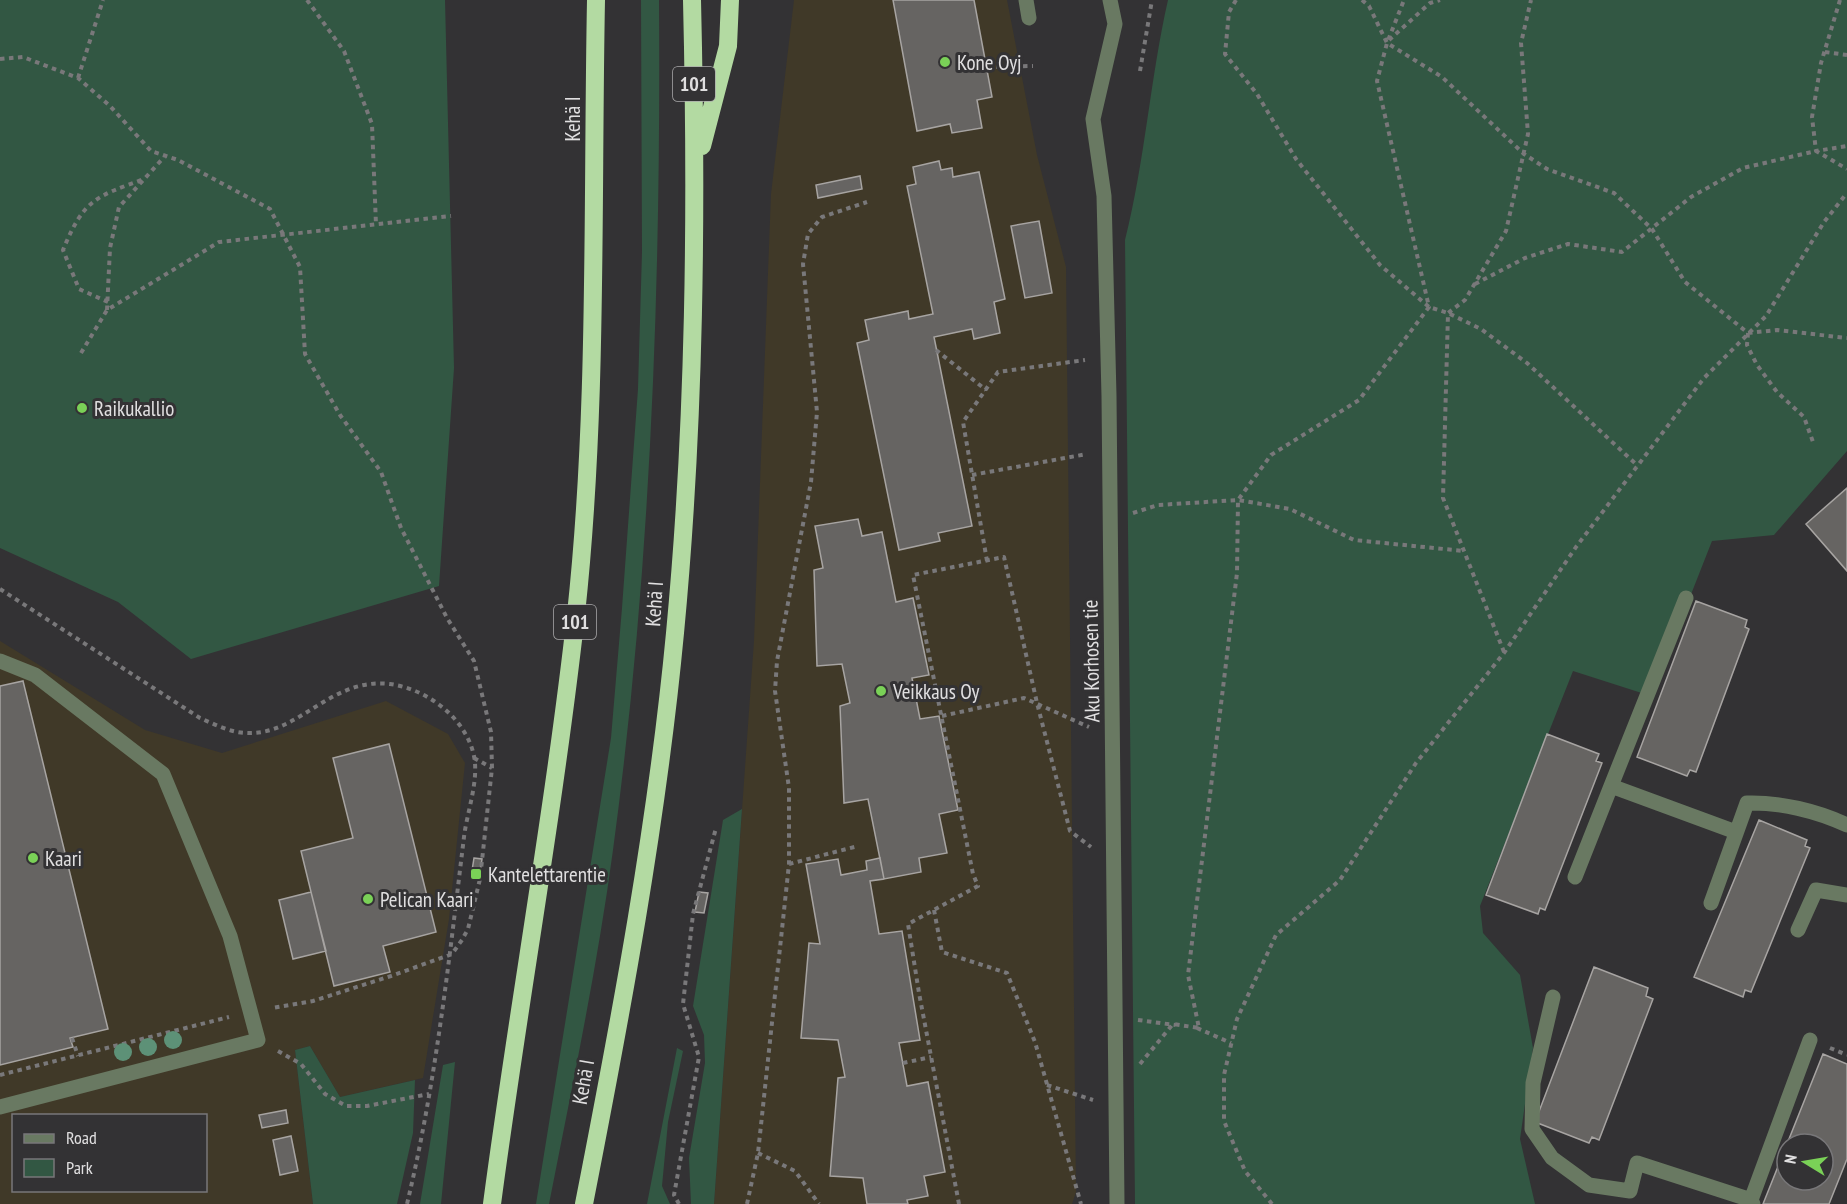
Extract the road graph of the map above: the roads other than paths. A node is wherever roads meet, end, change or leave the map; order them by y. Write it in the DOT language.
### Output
graph roads {
  1 [pos="588,0"];
  2 [pos="596,0"];
  3 [pos="692,0"];
  4 [pos="730,0"];
  5 [pos="1026,0"];
  6 [pos="1110,0"];
  7 [pos="1029,18"];
  8 [pos="596,35"];
  9 [pos="696,168"];
  10 [pos="1686,598"];
  11 [pos="0,662"];
  12 [pos="1611,786"];
  13 [pos="1847,825"];
  14 [pos="1736,832"];
  15 [pos="1575,878"];
  16 [pos="1847,895"];
  17 [pos="1711,903"];
  18 [pos="1798,930"];
  19 [pos="1553,997"];
  20 [pos="1810,1040"];
  21 [pos="0,1107"];
  22 [pos="1752,1202"];
  23 [pos="492,1204"];
  24 [pos="584,1204"];
  25 [pos="1117,1204"];
  1 -- 8 [label="highway"];
  2 -- 8 [label="highway, Kehä I / 101"];
  3 -- 9 [label="highway, Kehä I / 101"];
  4 -- 9 [label="highway"];
  5 -- 7 [label="street"];
  6 -- 25 [label="street, Aku Korhosen tie"];
  8 -- 23 [label="highway, Kehä I / 101"];
  9 -- 24 [label="highway, Kehä I / 101"];
  10 -- 12 [label="street"];
  11 -- 21 [label="street"];
  12 -- 14 [label="street"];
  12 -- 15 [label="street"];
  13 -- 14 [label="street"];
  14 -- 17 [label="street"];
  16 -- 18 [label="street"];
  19 -- 22 [label="street"];
  20 -- 22 [label="street"];
}
